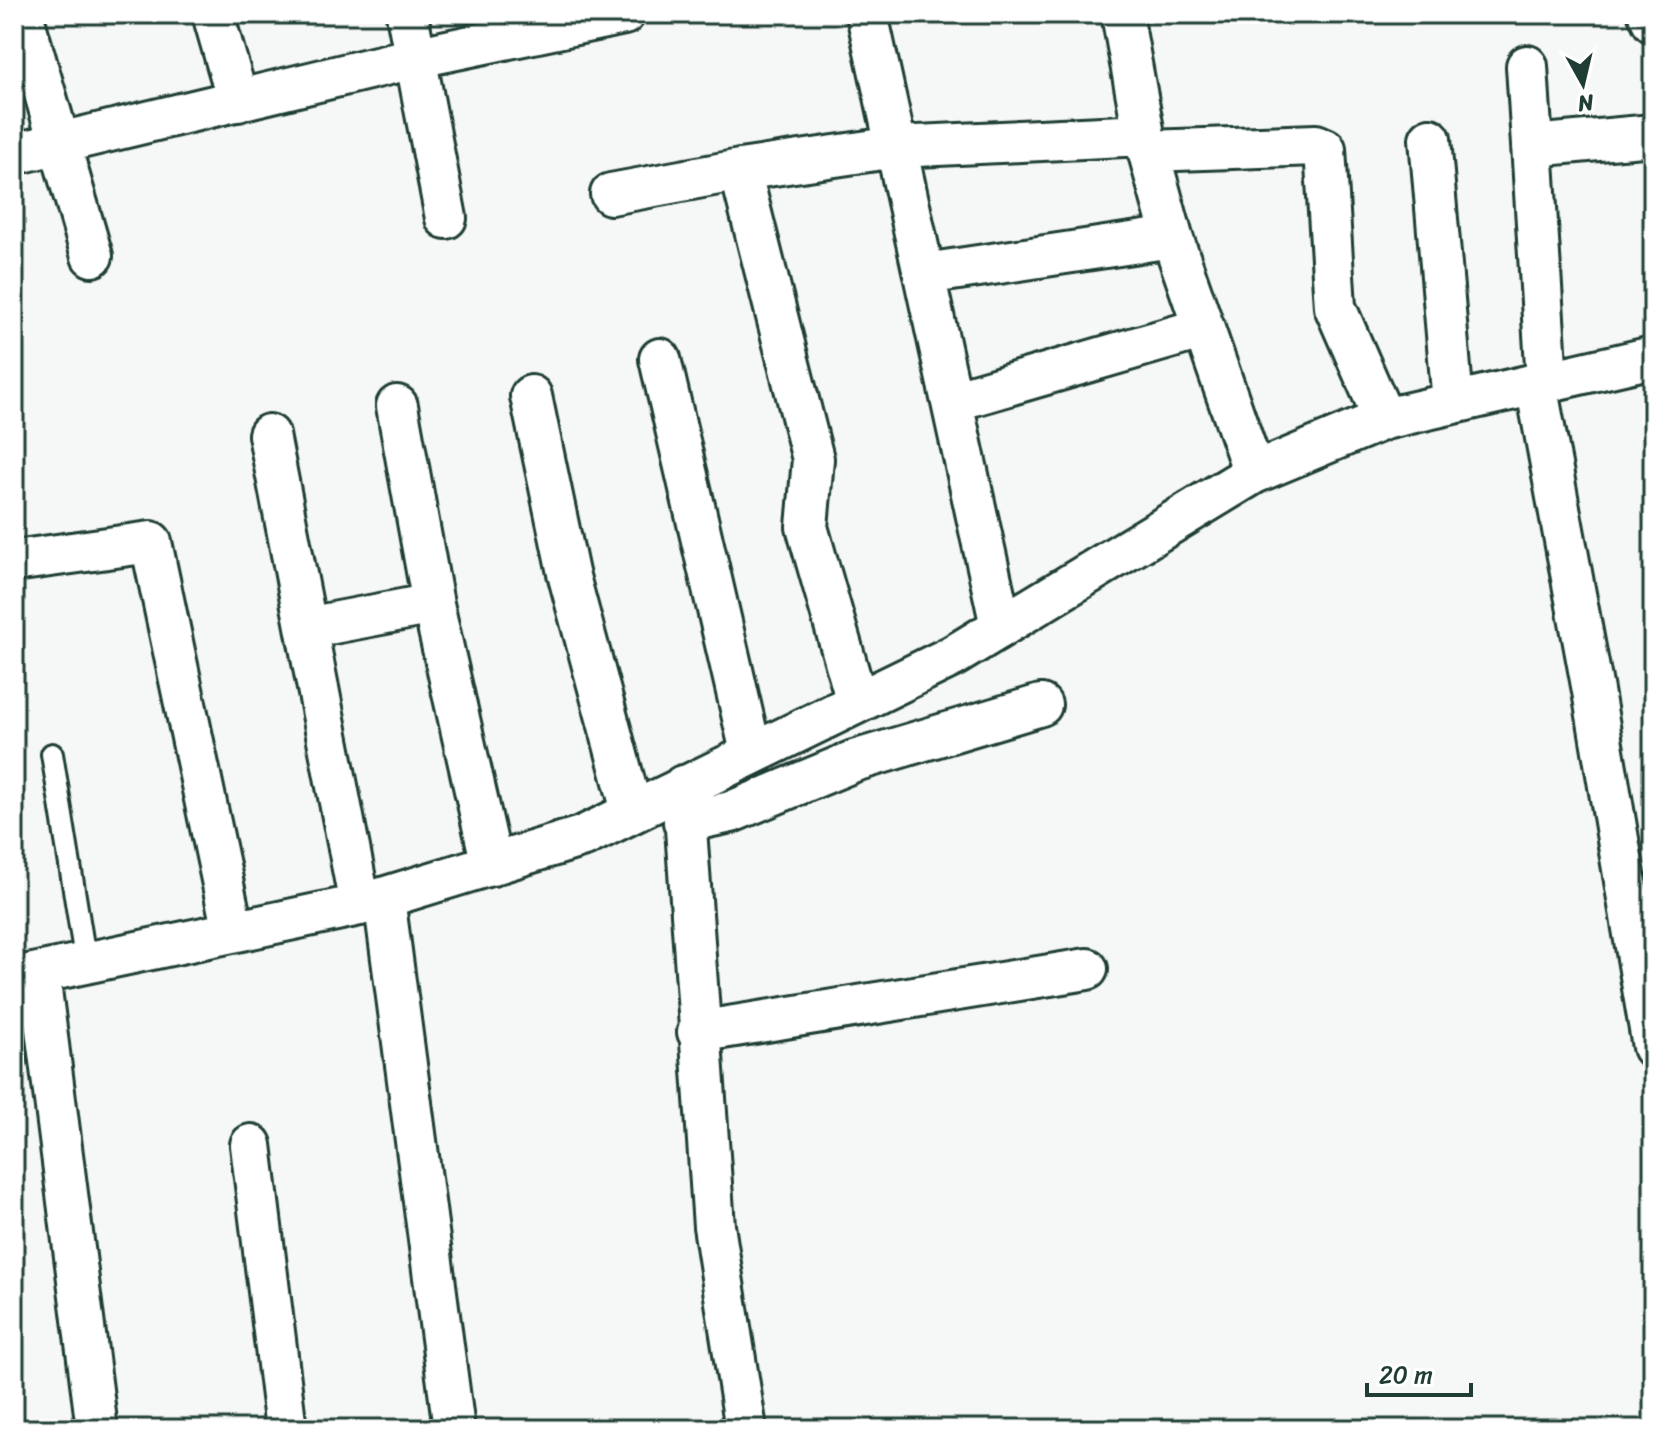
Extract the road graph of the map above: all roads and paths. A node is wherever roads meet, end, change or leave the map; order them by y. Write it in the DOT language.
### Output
graph roads {
  1 [pos="22,14"];
  2 [pos="213,14"];
  3 [pos="407,14"];
  4 [pos="624,14"];
  5 [pos="867,14"];
  6 [pos="1122,14"];
  7 [pos="1649,14"];
  8 [pos="1653,22"];
  9 [pos="418,57"];
  10 [pos="1527,66"];
  11 [pos="238,101"];
  12 [pos="1653,135"];
  13 [pos="1430,139"];
  14 [pos="1146,143"];
  15 [pos="58,144"];
  16 [pos="1533,146"];
  17 [pos="896,147"];
  18 [pos="14,154"];
  19 [pos="740,170"];
  20 [pos="611,194"];
  21 [pos="446,218"];
  22 [pos="1172,237"];
  23 [pos="92,256"];
  24 [pos="925,274"];
  25 [pos="1204,328"];
  26 [pos="1653,357"];
  27 [pos="660,359"];
  28 [pos="1542,383"];
  29 [pos="531,396"];
  30 [pos="953,401"];
  31 [pos="1453,403"];
  32 [pos="397,406"];
  33 [pos="1384,419"];
  34 [pos="269,435"];
  35 [pos="1254,473"];
  36 [pos="14,561"];
  37 [pos="433,604"];
  38 [pos="1001,626"];
  39 [pos="307,628"];
  40 [pos="857,702"];
  41 [pos="1041,705"];
  42 [pos="751,752"];
  43 [pos="52,754"];
  44 [pos="684,804"];
  45 [pos="632,811"];
  46 [pos="492,865"];
  47 [pos="372,902"];
  48 [pos="233,932"];
  49 [pos="86,964"];
  50 [pos="1087,969"];
  51 [pos="27,976"];
  52 [pos="698,1032"];
  53 [pos="1653,1047"];
  54 [pos="251,1145"];
  55 [pos="97,1429"];
  56 [pos="286,1429"];
  57 [pos="454,1429"];
  58 [pos="746,1429"];
  1 -- 15 [label="street"];
  2 -- 11 [label="street"];
  3 -- 9 [label="street"];
  4 -- 9 [label="street"];
  5 -- 17 [label="street"];
  6 -- 14 [label="street"];
  7 -- 8 [label="street"];
  9 -- 11 [label="street"];
  9 -- 21 [label="street"];
  10 -- 16 [label="street"];
  11 -- 15 [label="street"];
  12 -- 16 [label="street"];
  13 -- 31 [label="street"];
  14 -- 17 [label="street"];
  14 -- 22 [label="street"];
  14 -- 33 [label="street"];
  15 -- 18 [label="street"];
  15 -- 23 [label="street"];
  16 -- 28 [label="street"];
  17 -- 19 [label="street"];
  17 -- 24 [label="street"];
  19 -- 20 [label="street"];
  19 -- 40 [label="street"];
  22 -- 24 [label="street"];
  22 -- 25 [label="street"];
  24 -- 30 [label="street"];
  25 -- 30 [label="street"];
  25 -- 35 [label="street"];
  26 -- 28 [label="street"];
  27 -- 42 [label="street"];
  28 -- 31 [label="street"];
  28 -- 53 [label="street"];
  29 -- 45 [label="street"];
  30 -- 38 [label="street"];
  31 -- 33 [label="street"];
  32 -- 37 [label="street"];
  33 -- 35 [label="street"];
  34 -- 39 [label="street"];
  35 -- 38 [label="street"];
  36 -- 48 [label="street"];
  37 -- 39 [label="street"];
  37 -- 46 [label="street"];
  38 -- 40 [label="street"];
  39 -- 47 [label="street"];
  40 -- 42 [label="street"];
  41 -- 44 [label="street"];
  42 -- 44 [label="street"];
  43 -- 49 [label="lane"];
  44 -- 45 [label="street"];
  44 -- 52 [label="street"];
  45 -- 46 [label="street"];
  46 -- 47 [label="street"];
  47 -- 48 [label="street"];
  47 -- 57 [label="street"];
  48 -- 49 [label="street"];
  49 -- 51 [label="street"];
  50 -- 52 [label="street"];
  51 -- 55 [label="street"];
  52 -- 58 [label="street"];
  54 -- 56 [label="street"];
}
